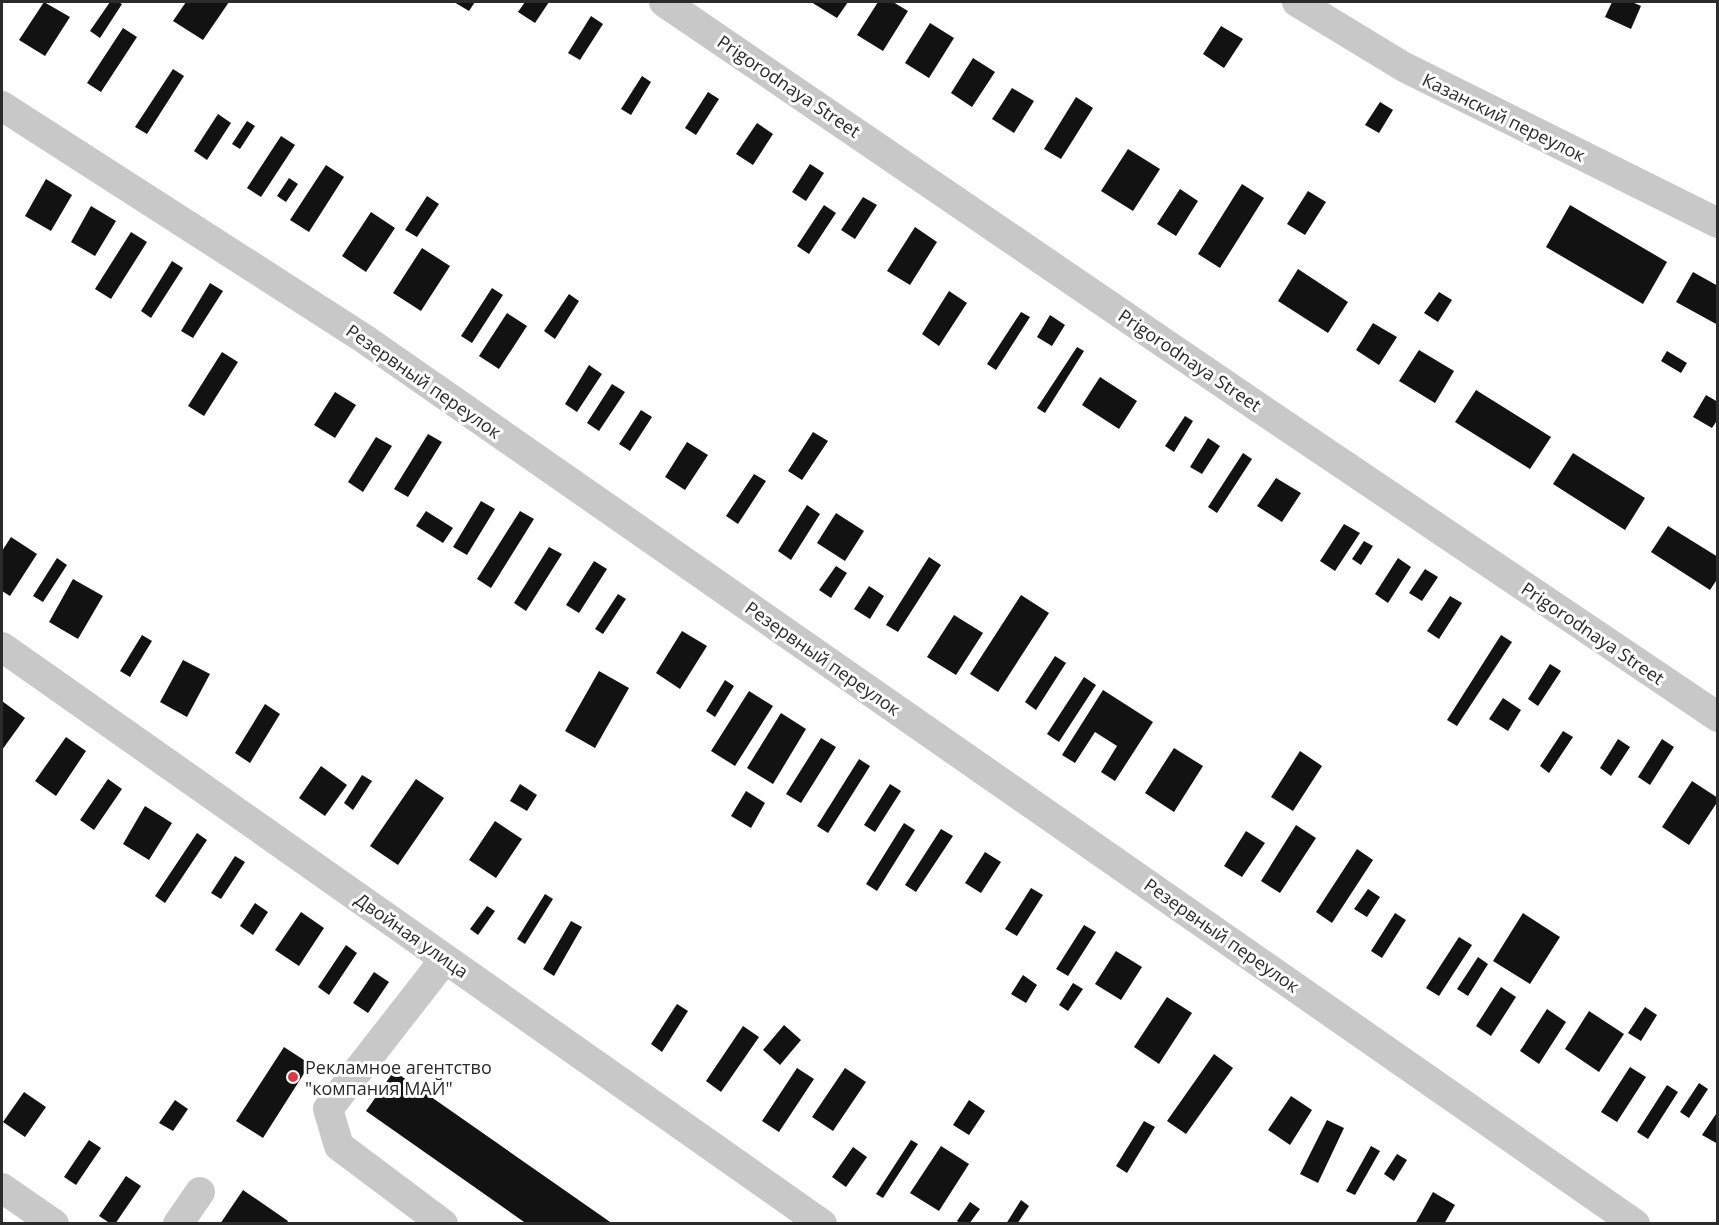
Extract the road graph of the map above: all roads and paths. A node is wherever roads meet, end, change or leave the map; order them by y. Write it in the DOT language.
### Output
graph roads {
  1 [pos="664,2"];
  2 [pos="1297,2"];
  3 [pos="2,105"];
  4 [pos="1718,223"];
  5 [pos="2,647"];
  6 [pos="1718,717"];
  7 [pos="445,958"];
  8 [pos="2,1188"];
  9 [pos="200,1192"];
  10 [pos="424,1218"];
  11 [pos="54,1224"];
  12 [pos="178,1224"];
  13 [pos="822,1224"];
  14 [pos="1635,1224"];
  1 -- 6 [label="street, Prigorodnaya Street"];
  2 -- 4 [label="street, Казанский переулок"];
  3 -- 14 [label="street, Резервный переулок"];
  5 -- 7 [label="street, Двойная улица"];
  7 -- 10 [label="street"];
  7 -- 13 [label="street, Двойная улица"];
  8 -- 11 [label="street"];
  9 -- 12 [label="street"];
}
